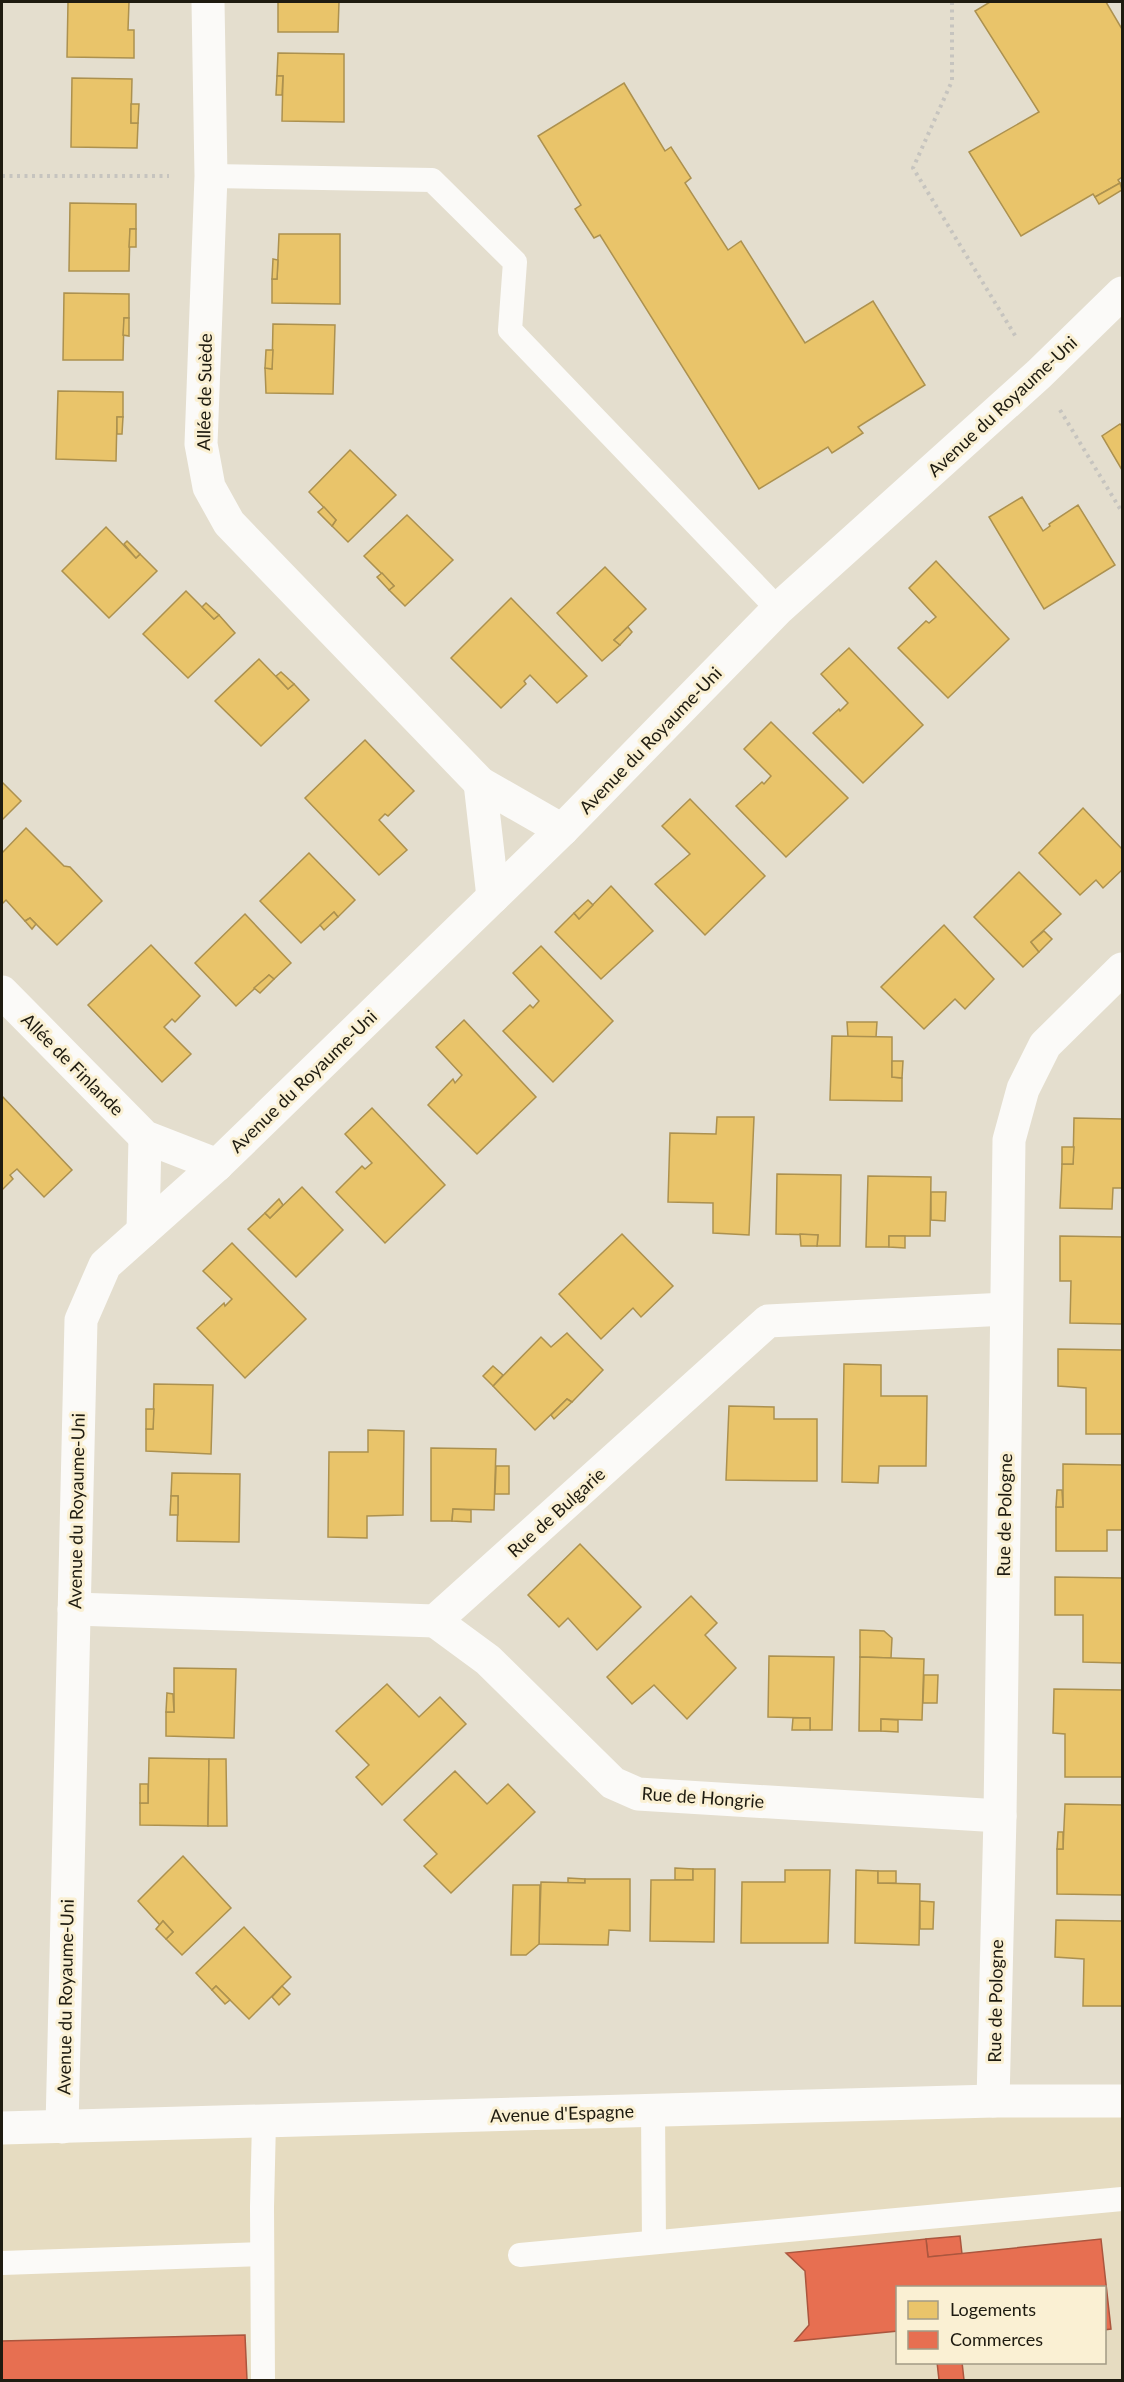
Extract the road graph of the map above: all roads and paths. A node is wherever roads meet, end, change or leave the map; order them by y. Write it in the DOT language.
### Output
graph roads {
  1 [pos="208,2"];
  2 [pos="952,2"];
  3 [pos="2,176"];
  4 [pos="211,176"];
  5 [pos="1122,292"];
  6 [pos="1039,374"];
  7 [pos="1122,512"];
  8 [pos="778,609"];
  9 [pos="480,783"];
  10 [pos="562,830"];
  11 [pos="493,897"];
  12 [pos="1122,969"];
  13 [pos="2,992"];
  14 [pos="145,1137"];
  15 [pos="217,1165"];
  16 [pos="142,1231"];
  17 [pos="1006,1309"];
  18 [pos="74,1609"];
  19 [pos="435,1621"];
  20 [pos="1000,1816"];
  21 [pos="993,2101"];
  22 [pos="1122,2101"];
  23 [pos="653,2111"];
  24 [pos="264,2121"];
  25 [pos="62,2127"];
  26 [pos="2,2128"];
  27 [pos="1122,2199"];
  28 [pos="654,2242"];
  29 [pos="262,2254"];
  30 [pos="520,2255"];
  31 [pos="2,2263"];
  32 [pos="263,2380"];
  1 -- 4 [label="street, Allée de Suède"];
  2 -- 6 [label="path"];
  3 -- 4 [label="path"];
  4 -- 8 [label="lane"];
  4 -- 9 [label="street, Allée de Suède"];
  5 -- 6 [label="street, Avenue du Royaume-Uni"];
  6 -- 7 [label="path"];
  6 -- 8 [label="street, Avenue du Royaume-Uni"];
  8 -- 10 [label="street, Avenue du Royaume-Uni"];
  9 -- 10 [label="street, Allée de Suède"];
  9 -- 11 [label="street"];
  10 -- 11 [label="street, Avenue du Royaume-Uni"];
  11 -- 15 [label="street, Avenue du Royaume-Uni"];
  12 -- 17 [label="street, Rue de Pologne"];
  13 -- 14 [label="street, Allée de Finlande"];
  14 -- 15 [label="street, Allée de Finlande"];
  14 -- 16 [label="street"];
  15 -- 16 [label="street, Avenue du Royaume-Uni"];
  16 -- 18 [label="street, Avenue du Royaume-Uni"];
  17 -- 19 [label="street, Rue de Bulgarie"];
  17 -- 20 [label="street, Rue de Pologne"];
  18 -- 19 [label="street"];
  18 -- 25 [label="street, Avenue du Royaume-Uni"];
  19 -- 20 [label="street, Rue de Hongrie"];
  20 -- 21 [label="street, Rue de Pologne"];
  21 -- 22 [label="street, Avenue d'Espagne"];
  21 -- 23 [label="street, Avenue d'Espagne"];
  23 -- 24 [label="street, Avenue d'Espagne"];
  23 -- 28 [label="lane"];
  24 -- 25 [label="street, Avenue d'Espagne"];
  24 -- 29 [label="lane"];
  25 -- 26 [label="street, Avenue d'Espagne"];
  27 -- 28 [label="lane"];
  28 -- 30 [label="lane"];
  29 -- 31 [label="lane"];
  29 -- 32 [label="lane"];
}
